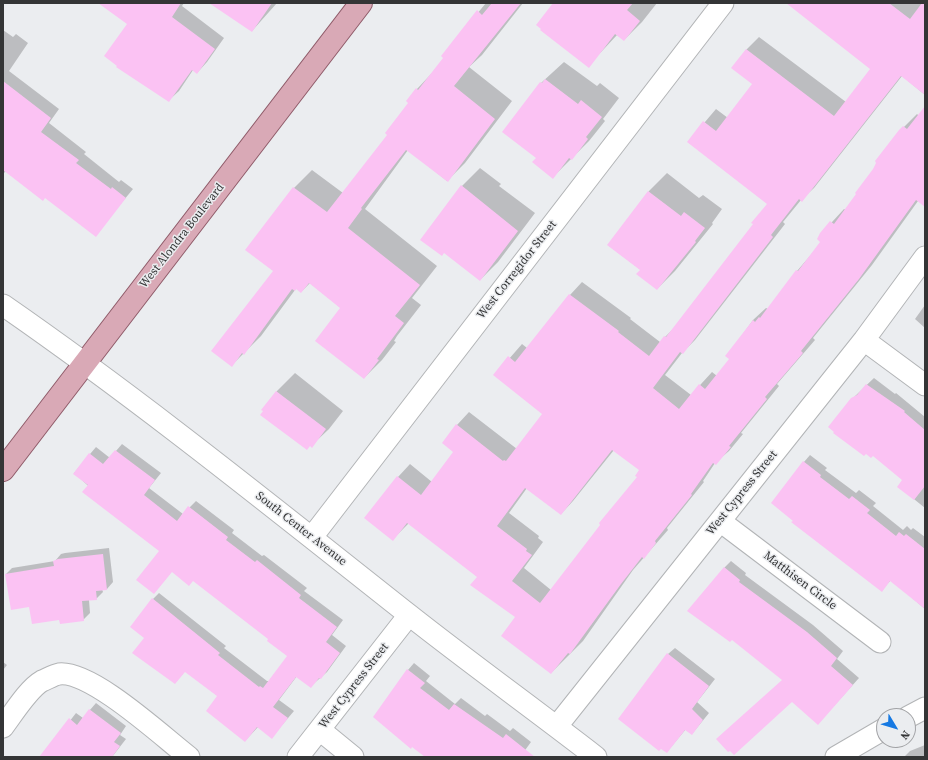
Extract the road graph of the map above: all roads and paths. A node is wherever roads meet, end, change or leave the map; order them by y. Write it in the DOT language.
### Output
graph roads {
  1 [pos="361,3"];
  2 [pos="723,3"];
  3 [pos="925,257"];
  4 [pos="3,305"];
  5 [pos="864,340"];
  6 [pos="85,361"];
  7 [pos="925,385"];
  8 [pos="3,470"];
  9 [pos="720,521"];
  10 [pos="312,537"];
  11 [pos="409,615"];
  12 [pos="880,642"];
  13 [pos="557,726"];
  14 [pos="3,728"];
  15 [pos="320,730"];
  16 [pos="876,734"];
  17 [pos="189,757"];
  18 [pos="298,757"];
  19 [pos="354,757"];
  20 [pos="596,757"];
  21 [pos="836,757"];
  1 -- 6 [label="main road, West Alondra Boulevard"];
  2 -- 10 [label="street, West Corregidor Street"];
  3 -- 5 [label="street, West Cypress Street"];
  4 -- 6 [label="street, South Center Avenue"];
  5 -- 7 [label="street"];
  5 -- 9 [label="street, West Cypress Street"];
  6 -- 8 [label="main road, West Alondra Boulevard"];
  6 -- 10 [label="street, South Center Avenue"];
  9 -- 12 [label="street, Matthisen Circle"];
  9 -- 13 [label="street, West Cypress Street"];
  10 -- 11 [label="street, South Center Avenue"];
  11 -- 13 [label="street, South Center Avenue"];
  11 -- 15 [label="street, West Cypress Street"];
  13 -- 20 [label="street, South Center Avenue"];
  14 -- 17 [label="street"];
  15 -- 18 [label="street, West Cypress Street"];
  15 -- 19 [label="street"];
  16 -- 21 [label="street"];
}
